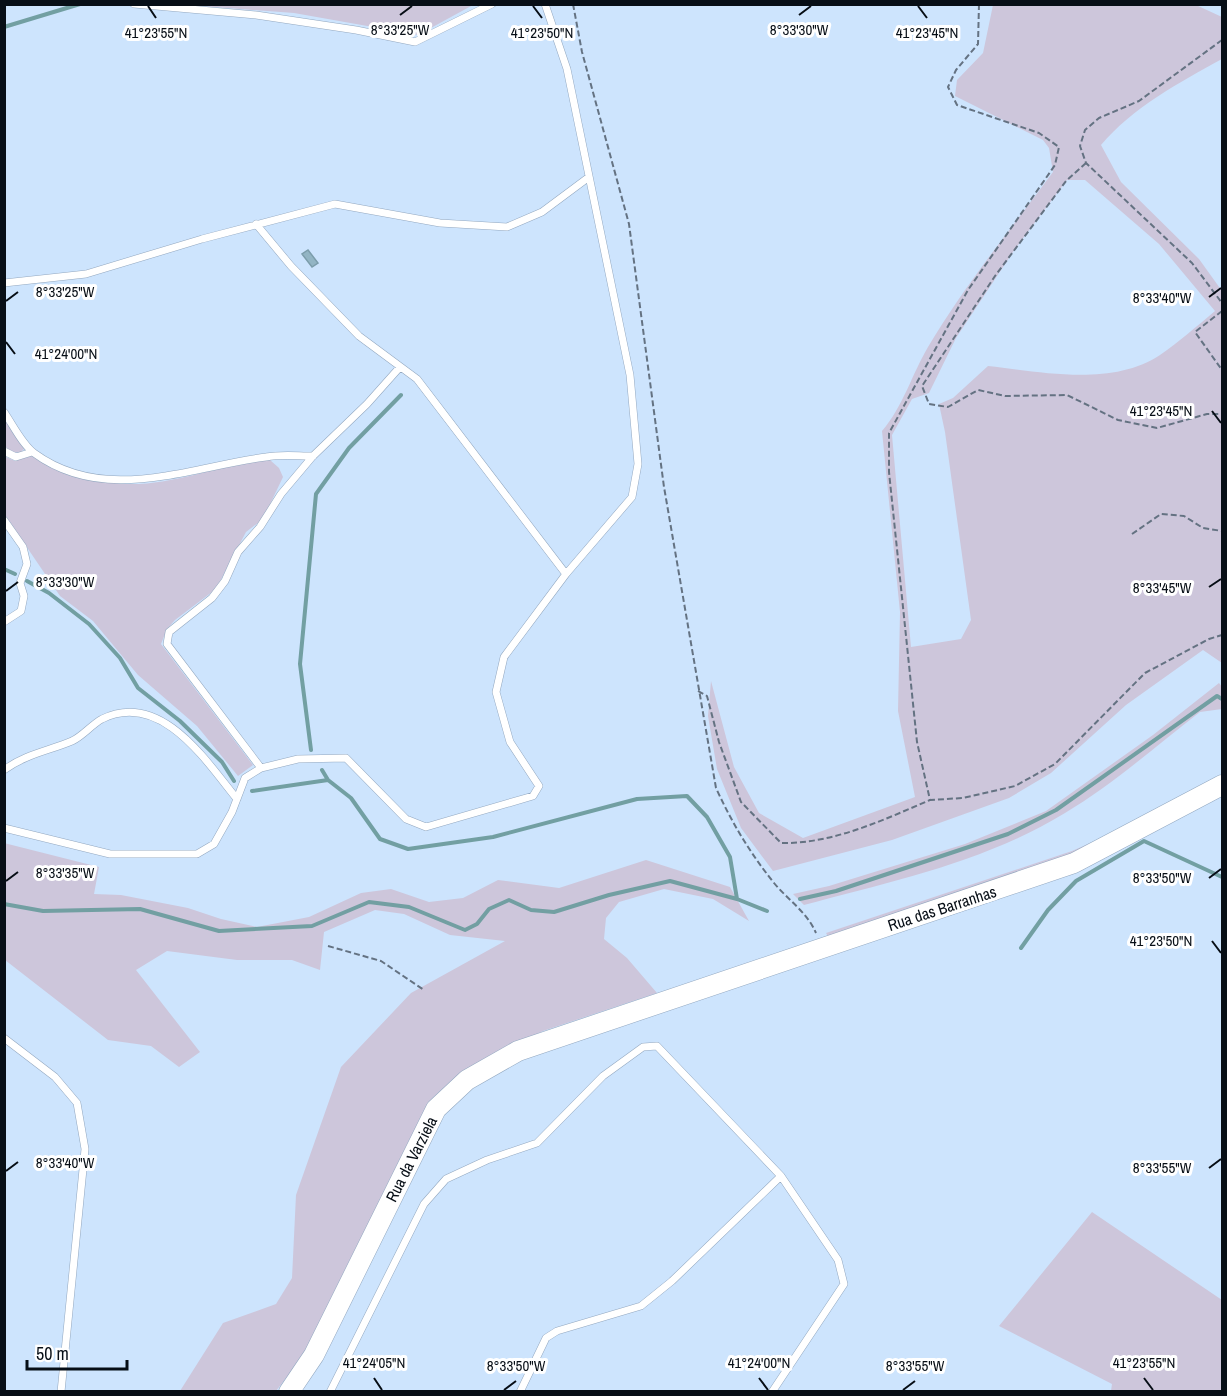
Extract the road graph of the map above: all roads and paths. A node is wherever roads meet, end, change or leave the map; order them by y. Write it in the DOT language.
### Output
graph roads {
  1 [pos="134,4"];
  2 [pos="492,4"];
  3 [pos="545,4"];
  4 [pos="573,4"];
  5 [pos="979,4"];
  6 [pos="1222,40"];
  7 [pos="1086,163"];
  8 [pos="590,177"];
  9 [pos="256,224"];
  10 [pos="4,283"];
  11 [pos="1222,303"];
  12 [pos="1222,311"];
  13 [pos="400,367"];
  14 [pos="1222,370"];
  15 [pos="4,412"];
  16 [pos="1222,414"];
  17 [pos="4,451"];
  18 [pos="32,452"];
  19 [pos="313,456"];
  20 [pos="4,520"];
  21 [pos="1222,531"];
  22 [pos="1132,534"];
  23 [pos="566,574"];
  24 [pos="4,622"];
  25 [pos="1222,635"];
  26 [pos="698,690"];
  27 [pos="261,768"];
  28 [pos="4,770"];
  29 [pos="1222,785"];
  30 [pos="237,799"];
  31 [pos="930,800"];
  32 [pos="4,828"];
  33 [pos="328,946"];
  34 [pos="822,947"];
  35 [pos="424,990"];
  36 [pos="651,1005"];
  37 [pos="4,1038"];
  38 [pos="781,1176"];
  39 [pos="62,1392"];
  40 [pos="289,1392"];
  41 [pos="330,1392"];
  42 [pos="520,1392"];
  43 [pos="772,1392"];
  1 -- 2 [label="lane"];
  3 -- 8 [label="lane"];
  4 -- 26 [label="path"];
  5 -- 31 [label="path"];
  6 -- 7 [label="path"];
  7 -- 11 [label="path"];
  7 -- 16 [label="path"];
  8 -- 9 [label="lane"];
  8 -- 23 [label="lane"];
  9 -- 10 [label="lane"];
  9 -- 13 [label="lane"];
  12 -- 14 [label="path"];
  13 -- 19 [label="lane"];
  13 -- 23 [label="lane"];
  15 -- 18 [label="lane"];
  17 -- 18 [label="lane"];
  18 -- 19 [label="lane"];
  19 -- 27 [label="lane"];
  20 -- 24 [label="lane"];
  21 -- 22 [label="path"];
  23 -- 27 [label="lane"];
  25 -- 31 [label="path"];
  26 -- 31 [label="path"];
  26 -- 34 [label="path"];
  27 -- 30 [label="lane"];
  28 -- 30 [label="lane"];
  29 -- 34 [label="main road, Rua das Barranhas"];
  30 -- 32 [label="lane"];
  33 -- 35 [label="path"];
  34 -- 36 [label="main road, Rua das Barranhas"];
  36 -- 40 [label="main road, Rua da Varziela"];
  37 -- 39 [label="lane"];
  38 -- 41 [label="lane"];
  38 -- 42 [label="lane"];
  38 -- 43 [label="lane"];
}
